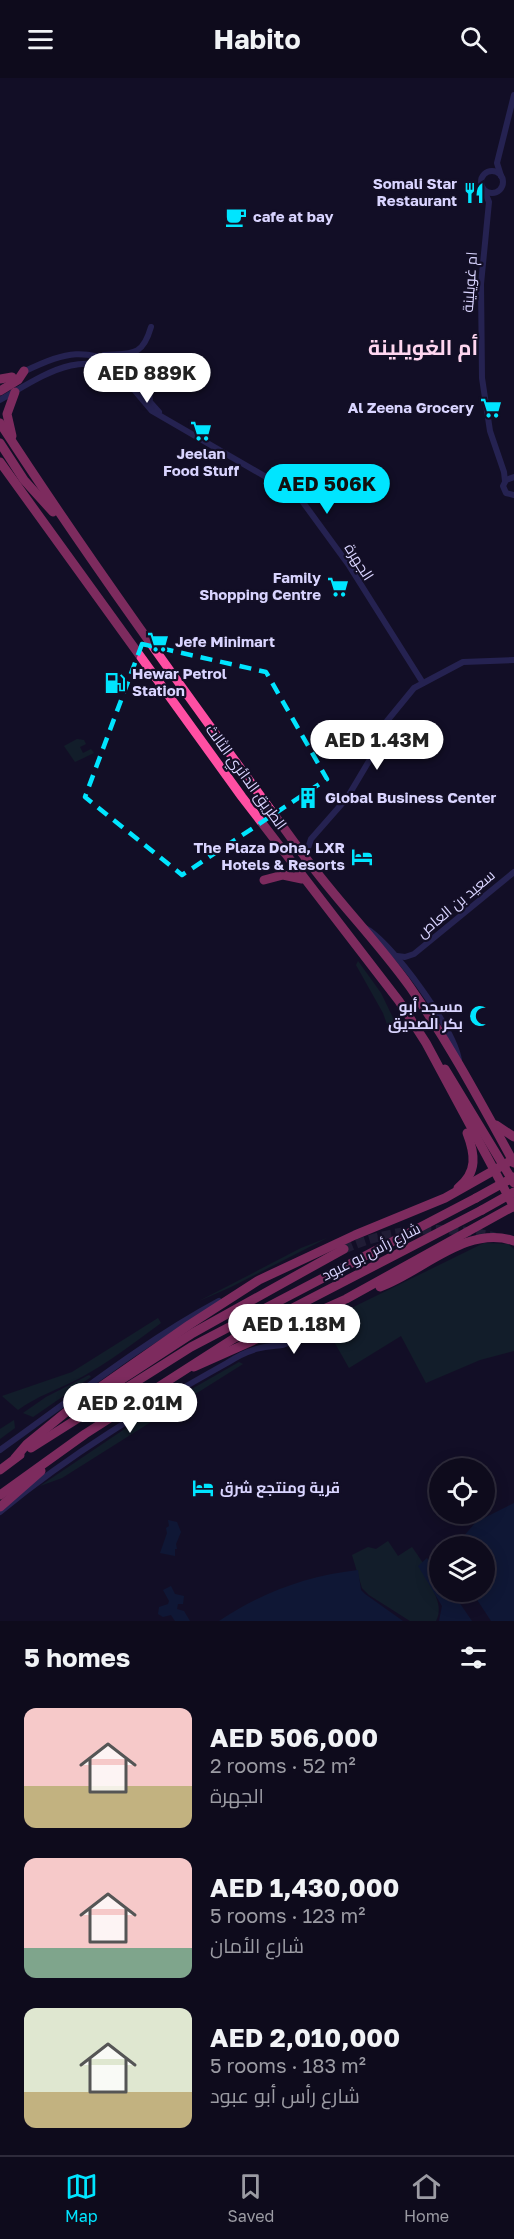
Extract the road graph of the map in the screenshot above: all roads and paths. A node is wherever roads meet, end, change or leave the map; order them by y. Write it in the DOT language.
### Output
graph roads {
  1 [pos="514,94"];
  2 [pos="497,163"];
  3 [pos="487,172"];
  4 [pos="501,176"];
  5 [pos="484,190"];
  6 [pos="496,192"];
  7 [pos="489,202"];
  8 [pos="151,327"];
  9 [pos="101,355"];
  10 [pos="134,368"];
  11 [pos="24,371"];
  12 [pos="12,376"];
  13 [pos="0,379"];
  14 [pos="128,380"];
  15 [pos="0,384"];
  16 [pos="149,390"];
  17 [pos="0,391"];
  18 [pos="136,391"];
  19 [pos="15,392"];
  20 [pos="0,400"];
  21 [pos="164,417"];
  22 [pos="0,423"];
  23 [pos="0,443"];
  24 [pos="15,447"];
  25 [pos="0,462"];
  26 [pos="503,468"];
  27 [pos="513,477"];
  28 [pos="505,481"];
  29 [pos="514,495"];
  30 [pos="63,522"];
  31 [pos="514,660"];
  32 [pos="423,683"];
  33 [pos="311,839"];
  34 [pos="292,840"];
  35 [pos="305,857"];
  36 [pos="514,872"];
  37 [pos="303,879"];
  38 [pos="264,880"];
  39 [pos="361,926"];
  40 [pos="414,954"];
  41 [pos="396,956"];
  42 [pos="408,971"];
  43 [pos="435,1059"];
  44 [pos="459,1065"];
  45 [pos="464,1116"];
  46 [pos="492,1121"];
  47 [pos="514,1137"];
  48 [pos="514,1161"];
  49 [pos="503,1166"];
  50 [pos="494,1171"];
  51 [pos="514,1177"];
  52 [pos="514,1183"];
  53 [pos="514,1190"];
  54 [pos="434,1202"];
  55 [pos="514,1206"];
  56 [pos="514,1241"];
  57 [pos="344,1249"];
  58 [pos="259,1280"];
  59 [pos="360,1292"];
  60 [pos="299,1320"];
  61 [pos="183,1370"];
  62 [pos="85,1434"];
  63 [pos="37,1436"];
  64 [pos="0,1450"];
  65 [pos="15,1458"];
  66 [pos="0,1470"];
  67 [pos="0,1495"];
  68 [pos="0,1507"];
  69 [pos="0,1512"];
  1 -- 2 [label="street"];
  2 -- 3 [label="street"];
  2 -- 4 [label="street"];
  3 -- 4 [label="street"];
  3 -- 5 [label="street"];
  4 -- 6 [label="street"];
  5 -- 6 [label="street"];
  5 -- 7 [label="street, ام غويلينة"];
  6 -- 7 [label="street, ام غويلينة"];
  7 -- 26 [label="street, ام غويلينة"];
  8 -- 9 [label="street"];
  9 -- 10 [label="street"];
  9 -- 11 [label="street"];
  10 -- 14 [label="street"];
  10 -- 16 [label="street"];
  11 -- 12 [label="street"];
  11 -- 17 [label="highway"];
  12 -- 13 [label="highway"];
  12 -- 15 [label="street"];
  14 -- 18 [label="street"];
  14 -- 19 [label="street"];
  16 -- 18 [label="street"];
  16 -- 21 [label="street, الجهرة"];
  18 -- 21 [label="street, الجهرة"];
  19 -- 20 [label="street"];
  19 -- 24 [label="highway"];
  21 -- 32 [label="street, الجهرة"];
  22 -- 24 [label="highway, الطريق الدائري الثالث"];
  23 -- 30 [label="highway"];
  24 -- 30 [label="highway, الطريق الدائري الثالث"];
  25 -- 37 [label="highway, الطريق الدائري الثالث"];
  26 -- 27 [label="street, ام غويلينة"];
  26 -- 28 [label="street, ام غويلينة"];
  27 -- 28 [label="street"];
  28 -- 29 [label="street"];
  30 -- 34 [label="highway, الطريق الدائري الثالث"];
  31 -- 32 [label="street"];
  32 -- 33 [label="street"];
  33 -- 34 [label="street"];
  33 -- 35 [label="street"];
  34 -- 35 [label="highway, الطريق الدائري الثالث"];
  35 -- 39 [label="highway, الطريق الدائري الثالث"];
  36 -- 40 [label="street, سعيد بن العاص"];
  37 -- 38 [label="highway"];
  37 -- 43 [label="highway, الطريق الدائري الثالث"];
  39 -- 41 [label="street, الطريق الدائري الثالث"];
  39 -- 44 [label="highway, الطريق الدائري الثالث"];
  40 -- 41 [label="street, سعيد بن العاص"];
  40 -- 42 [label="street, سعيد بن العاص"];
  41 -- 42 [label="street, الطريق الدائري الثالث"];
  42 -- 44 [label="street, الطريق الدائري الثالث"];
  43 -- 45 [label="highway, الطريق الدائري الثالث"];
  43 -- 49 [label="highway"];
  44 -- 46 [label="highway, الطريق الدائري الثالث"];
  45 -- 50 [label="highway, الطريق الدائري الثالث"];
  45 -- 54 [label="highway"];
  46 -- 47 [label="highway"];
  46 -- 48 [label="highway, الطريق الدائري الثالث"];
  48 -- 49 [label="highway"];
  49 -- 50 [label="highway"];
  49 -- 52 [label="highway"];
  50 -- 53 [label="highway"];
  50 -- 54 [label="highway"];
  50 -- 55 [label="highway, الطريق الدائري الثالث"];
  51 -- 65 [label="highway, شارع رأس بو عبود, bridge"];
  53 -- 61 [label="highway, شارع رأس بو عبود, bridge"];
  54 -- 58 [label="highway"];
  55 -- 59 [label="highway"];
  56 -- 59 [label="highway"];
  57 -- 63 [label="highway"];
  58 -- 63 [label="highway"];
  58 -- 64 [label="street"];
  59 -- 60 [label="highway"];
  60 -- 61 [label="highway"];
  60 -- 69 [label="street"];
  61 -- 62 [label="highway, شارع رأس بو عبود"];
  62 -- 67 [label="highway, شارع رأس بو عبود"];
  62 -- 68 [label="highway"];
  63 -- 65 [label="highway"];
  65 -- 66 [label="highway, شارع رأس بو عبود"];
}
